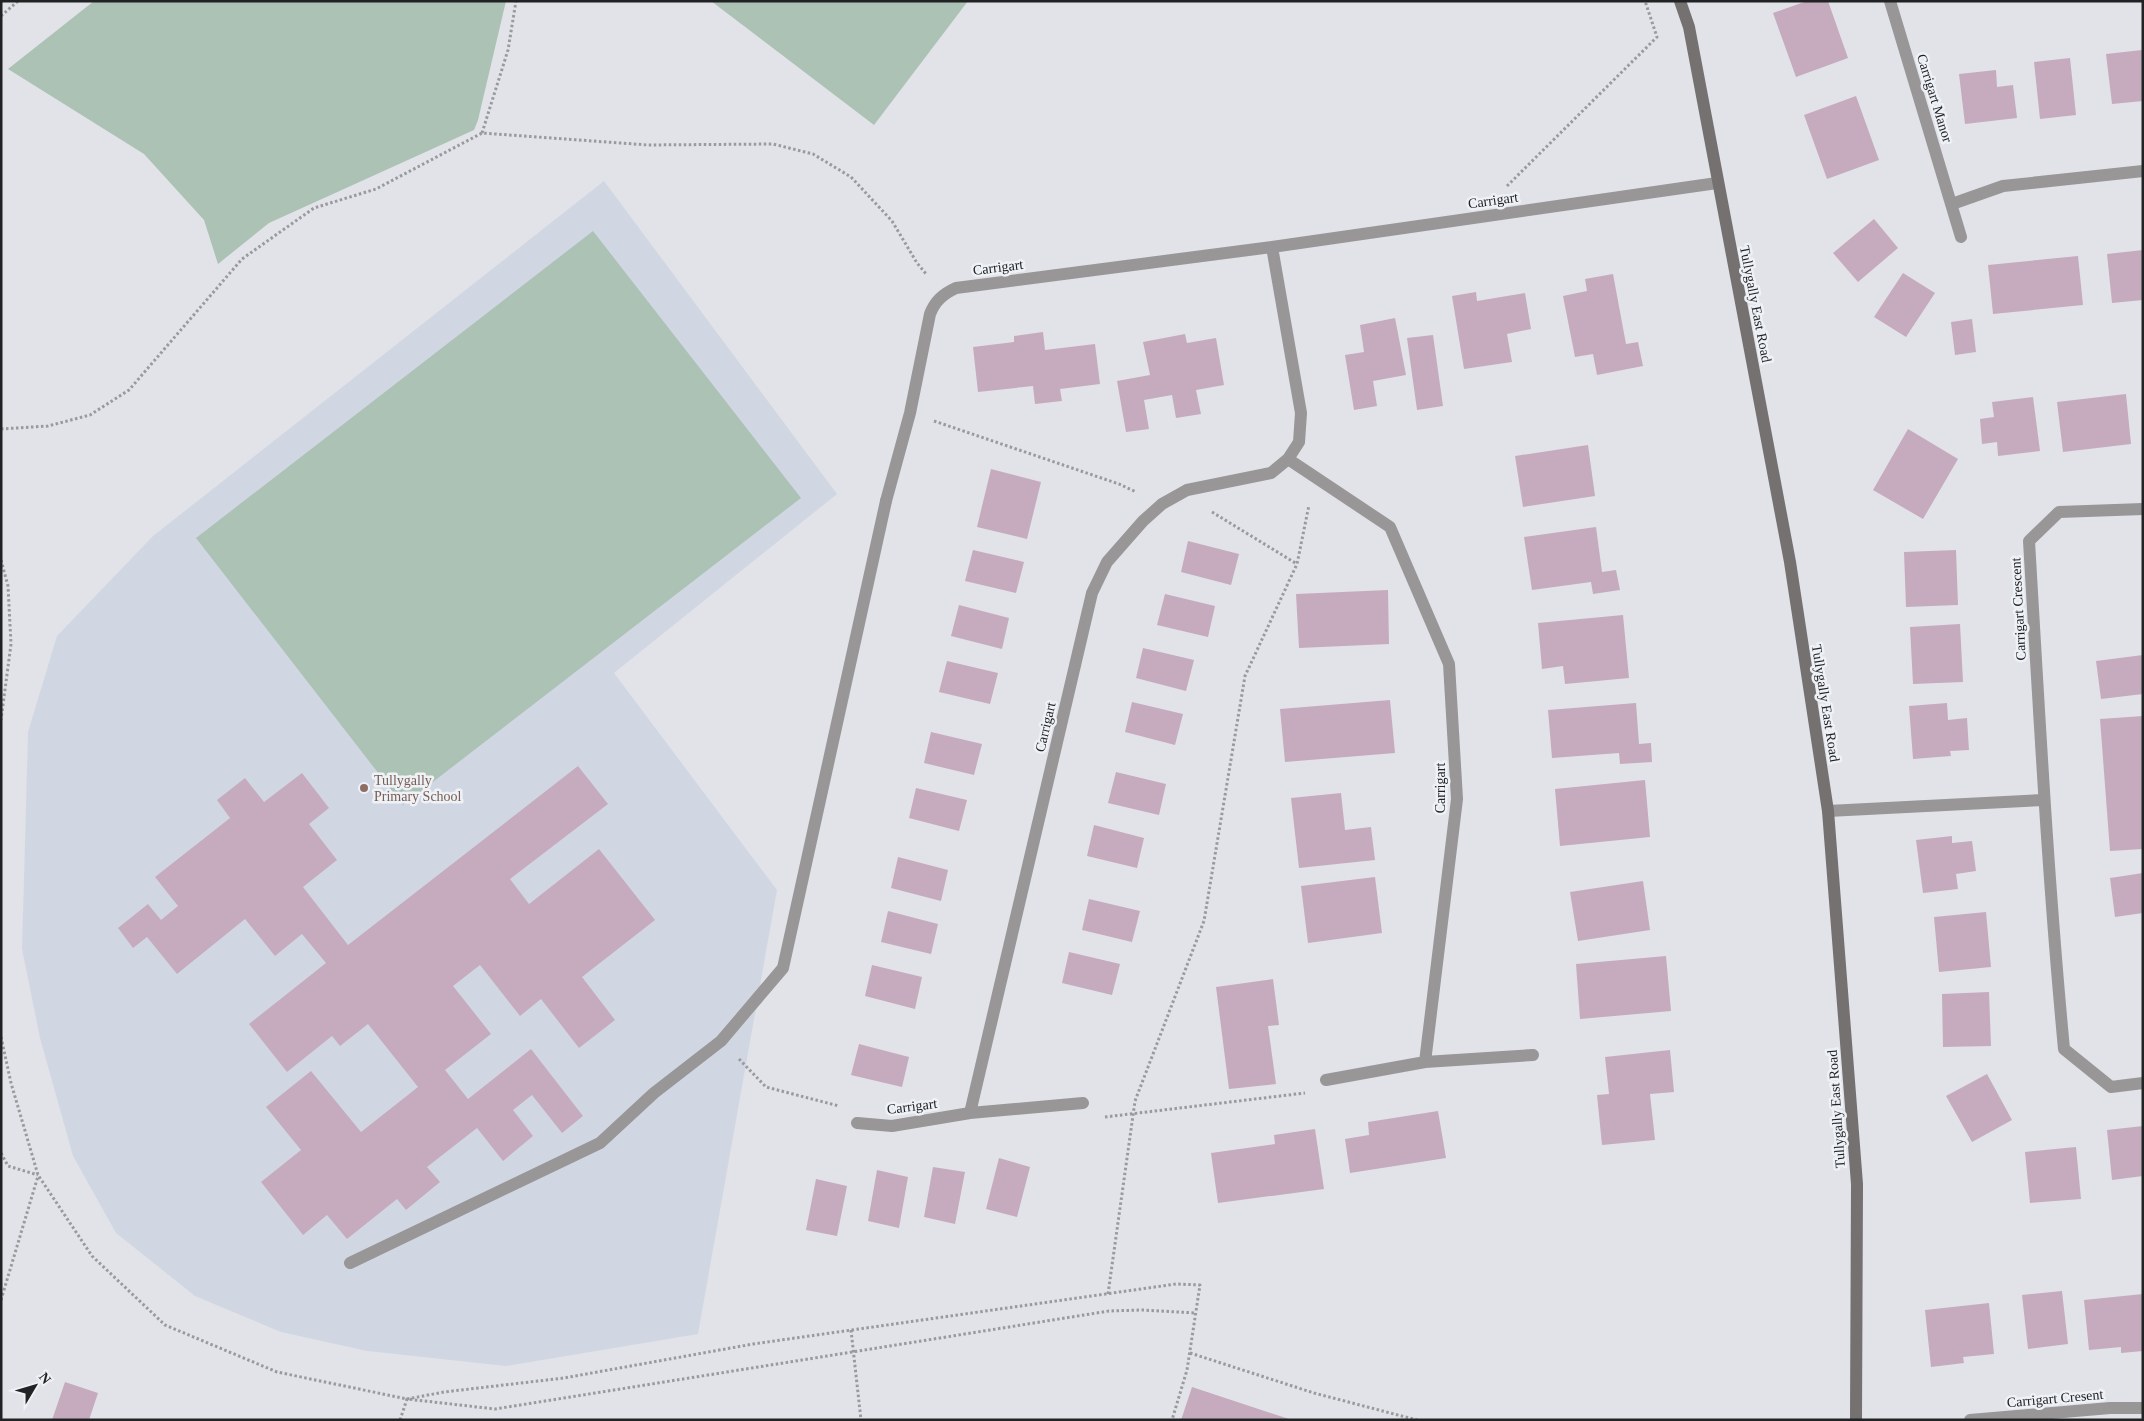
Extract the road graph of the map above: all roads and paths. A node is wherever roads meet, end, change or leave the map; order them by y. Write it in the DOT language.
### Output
graph roads {
  1 [pos="18,1"];
  2 [pos="516,1"];
  3 [pos="1645,1"];
  4 [pos="1680,1"];
  5 [pos="1890,1"];
  6 [pos="1,16"];
  7 [pos="482,132"];
  8 [pos="2143,171"];
  9 [pos="1717,183"];
  10 [pos="1952,204"];
  11 [pos="1474,218"];
  12 [pos="1961,237"];
  13 [pos="1272,247"];
  14 [pos="944,294"];
  15 [pos="910,413"];
  16 [pos="1,429"];
  17 [pos="1288,459"];
  18 [pos="1316,478"];
  19 [pos="1187,490"];
  20 [pos="1162,504"];
  21 [pos="2143,509"];
  22 [pos="1,560"];
  23 [pos="1297,564"];
  24 [pos="1,720"];
  25 [pos="2044,800"];
  26 [pos="1828,811"];
  27 [pos="1,1037"];
  28 [pos="720,1041"];
  29 [pos="1533,1055"];
  30 [pos="1424,1062"];
  31 [pos="1326,1080"];
  32 [pos="2143,1082"];
  33 [pos="1083,1103"];
  34 [pos="838,1106"];
  35 [pos="970,1113"];
  36 [pos="1133,1114"];
  37 [pos="857,1123"];
  38 [pos="1,1153"];
  39 [pos="38,1175"];
  40 [pos="350,1263"];
  41 [pos="1108,1294"];
  42 [pos="1,1300"];
  43 [pos="1196,1313"];
  44 [pos="851,1330"];
  45 [pos="854,1352"];
  46 [pos="1190,1353"];
  47 [pos="407,1399"];
  48 [pos="2143,1408"];
  49 [pos="400,1420"];
  50 [pos="862,1420"];
  51 [pos="1172,1420"];
  52 [pos="1416,1420"];
  53 [pos="1856,1420"];
  54 [pos="1970,1420"];
  1 -- 6 [label="path"];
  2 -- 7 [label="path"];
  3 -- 11 [label="path"];
  4 -- 9 [label="street, Tullygally East Road"];
  5 -- 10 [label="street, Carrigart Manor"];
  7 -- 14 [label="path"];
  7 -- 16 [label="path"];
  8 -- 10 [label="street"];
  9 -- 11 [label="street, Carrigart"];
  9 -- 26 [label="street, Tullygally East Road"];
  10 -- 12 [label="street, Carrigart Manor"];
  11 -- 13 [label="street, Carrigart"];
  13 -- 14 [label="street, Carrigart"];
  13 -- 17 [label="street, Carrigart"];
  14 -- 15 [label="street"];
  15 -- 20 [label="path"];
  15 -- 28 [label="street"];
  17 -- 18 [label="street, Carrigart"];
  17 -- 19 [label="street, Carrigart"];
  18 -- 23 [label="path"];
  18 -- 30 [label="street, Carrigart"];
  19 -- 20 [label="street, Carrigart"];
  19 -- 23 [label="path"];
  20 -- 35 [label="street, Carrigart"];
  21 -- 25 [label="street, Carrigart Crescent"];
  22 -- 24 [label="path"];
  23 -- 36 [label="path"];
  25 -- 26 [label="street"];
  25 -- 32 [label="street, Carrigart Crescent"];
  26 -- 53 [label="street, Tullygally East Road"];
  27 -- 39 [label="path"];
  28 -- 34 [label="path"];
  28 -- 40 [label="street"];
  29 -- 30 [label="street"];
  30 -- 31 [label="street"];
  31 -- 36 [label="path"];
  33 -- 35 [label="street, Carrigart"];
  35 -- 37 [label="street, Carrigart"];
  36 -- 41 [label="path"];
  38 -- 39 [label="path"];
  39 -- 42 [label="path"];
  39 -- 47 [label="path"];
  41 -- 43 [label="path"];
  41 -- 44 [label="path"];
  43 -- 45 [label="path"];
  43 -- 46 [label="path"];
  44 -- 45 [label="path"];
  44 -- 47 [label="path"];
  45 -- 47 [label="path"];
  45 -- 50 [label="path"];
  46 -- 51 [label="path"];
  46 -- 52 [label="path"];
  47 -- 49 [label="path"];
  48 -- 54 [label="street, Carrigart Cresent"];
}
